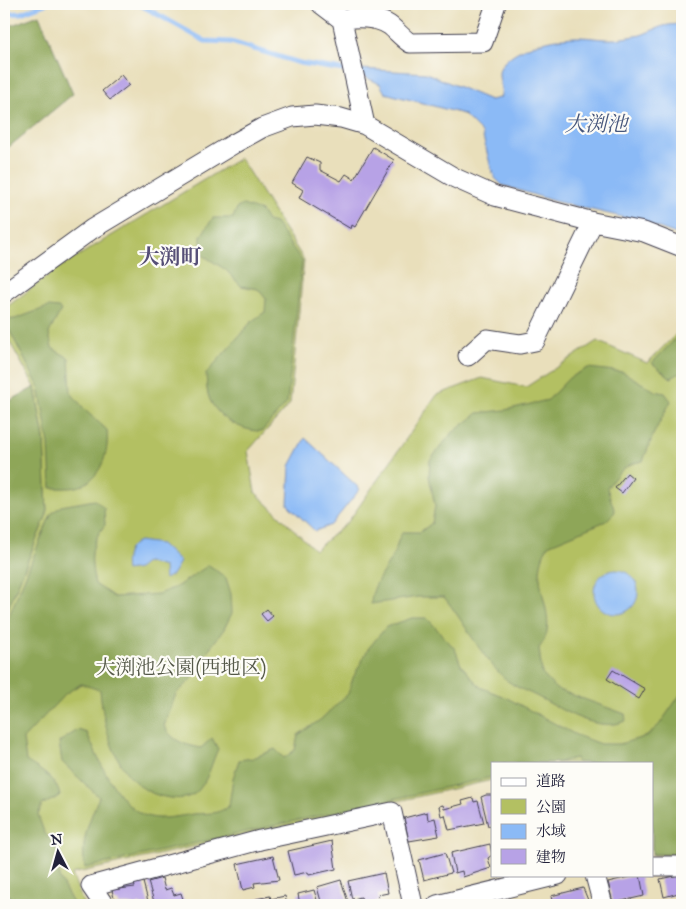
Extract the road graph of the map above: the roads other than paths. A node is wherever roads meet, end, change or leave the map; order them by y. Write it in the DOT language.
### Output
graph roads {
  1 [pos="324,4"];
  2 [pos="496,4"];
  3 [pos="342,20"];
  4 [pos="365,125"];
  5 [pos="593,222"];
  6 [pos="682,247"];
  7 [pos="4,293"];
  8 [pos="468,356"];
  9 [pos="654,866"];
  10 [pos="682,866"];
  11 [pos="554,876"];
  12 [pos="595,876"];
  13 [pos="104,905"];
  14 [pos="413,905"];
  15 [pos="437,905"];
  16 [pos="603,905"];
  1 -- 3 [label="street"];
  2 -- 3 [label="street"];
  3 -- 4 [label="street"];
  4 -- 5 [label="street"];
  4 -- 7 [label="street"];
  5 -- 6 [label="street"];
  5 -- 8 [label="street"];
  9 -- 10 [label="street"];
  11 -- 15 [label="street"];
  12 -- 16 [label="street"];
  13 -- 14 [label="street"];
}
